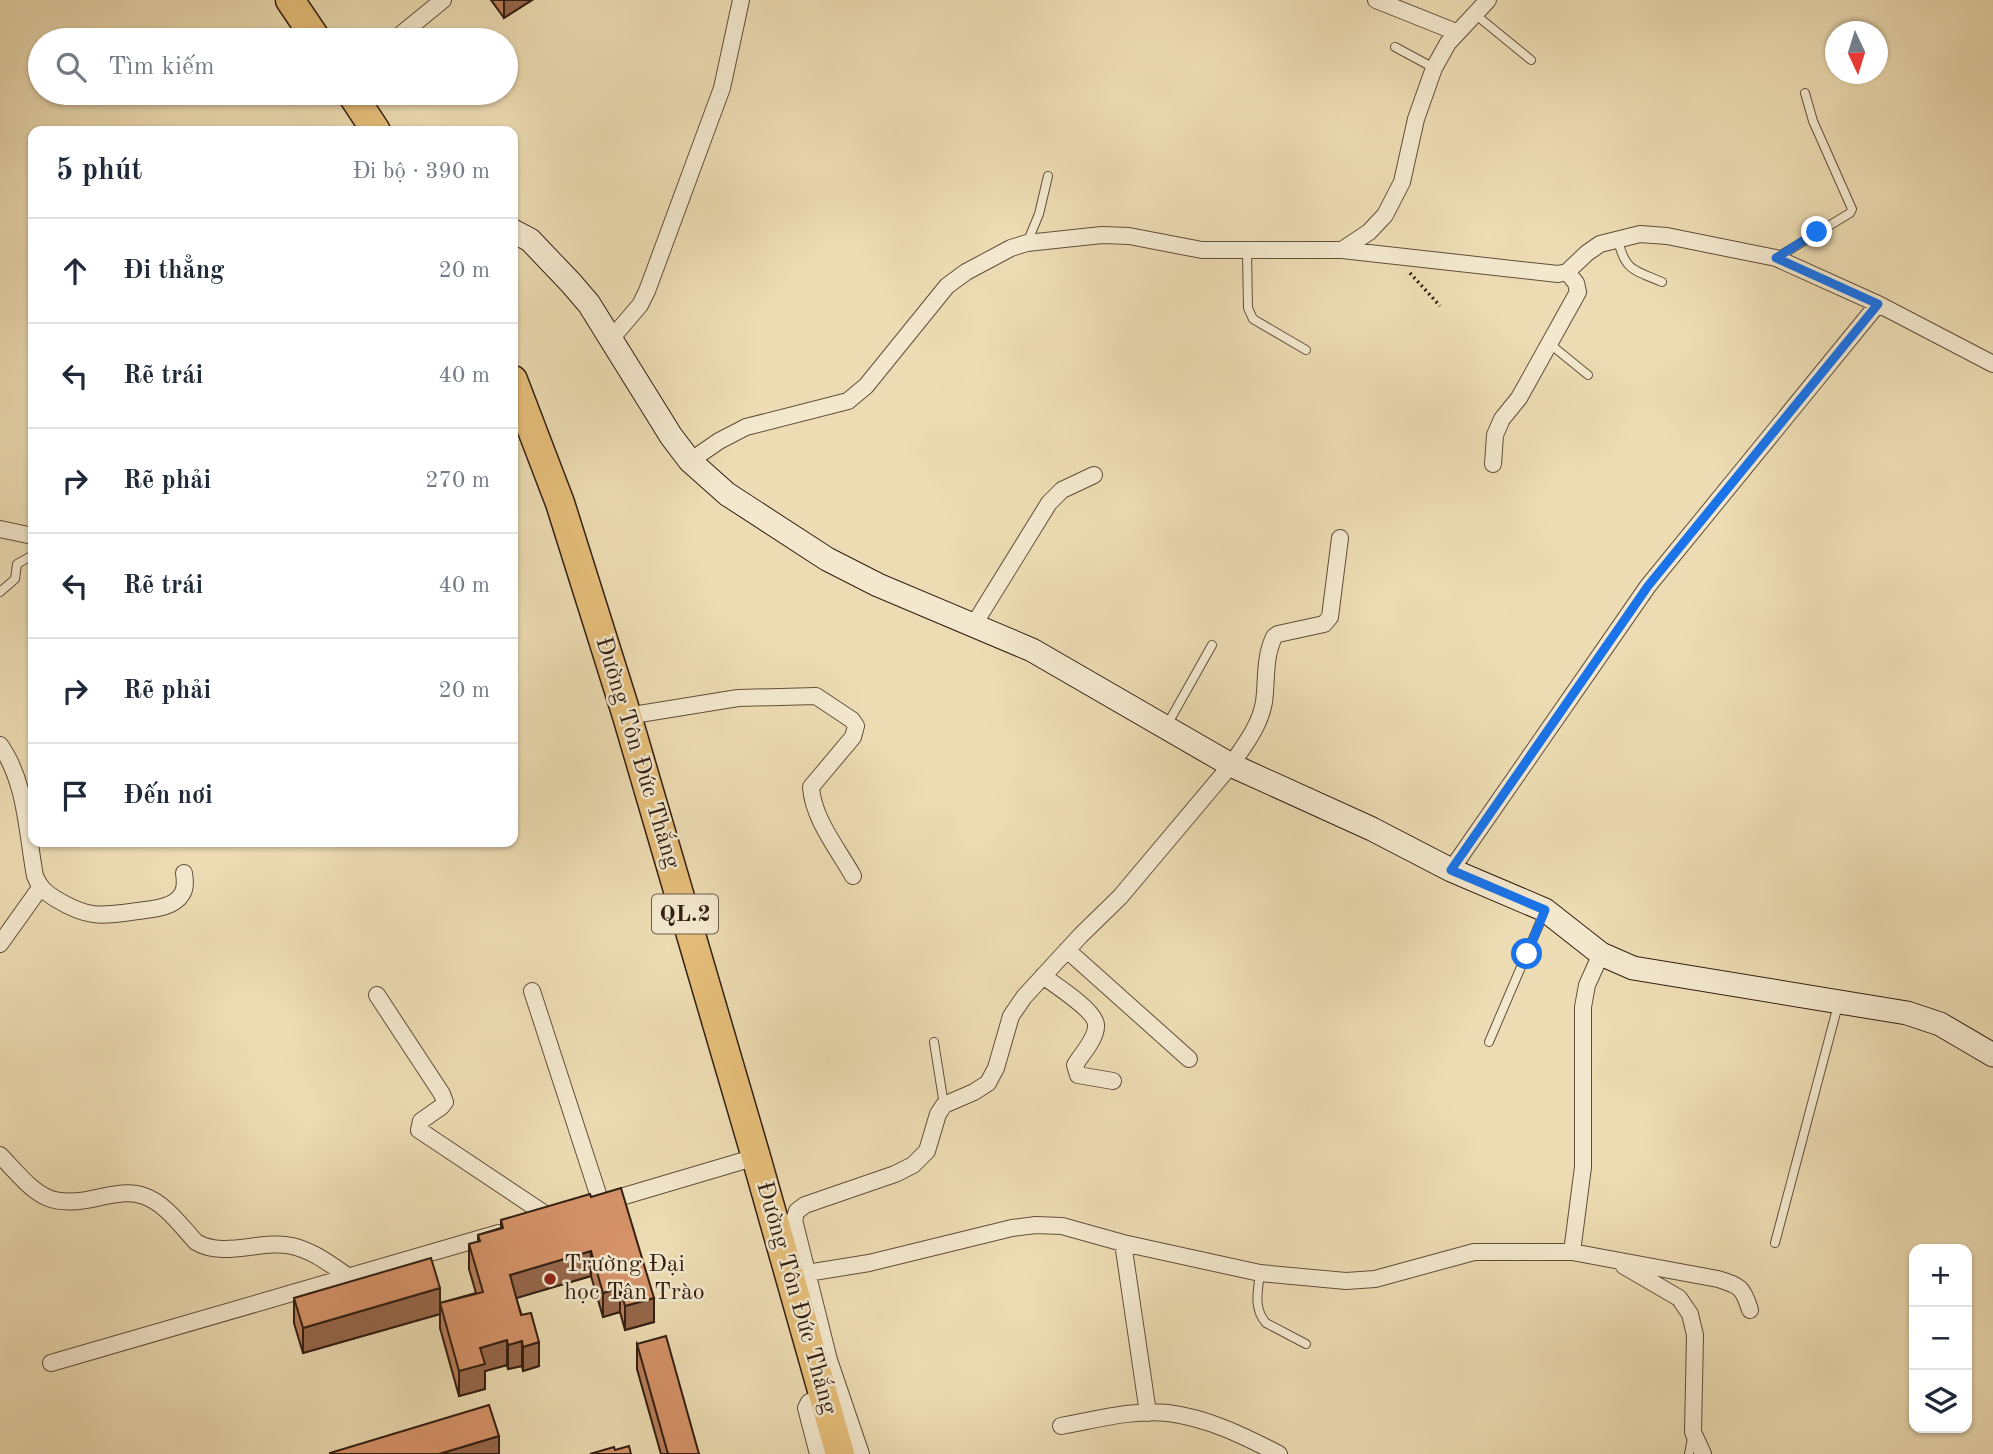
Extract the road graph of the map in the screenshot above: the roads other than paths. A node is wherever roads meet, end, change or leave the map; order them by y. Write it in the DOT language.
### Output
graph roads {
  1 [pos="290,0"];
  2 [pos="443,0"];
  3 [pos="741,0"];
  4 [pos="1376,0"];
  5 [pos="1488,0"];
  6 [pos="1476,15"];
  7 [pos="309,28"];
  8 [pos="409,28"];
  9 [pos="1456,32"];
  10 [pos="1395,47"];
  11 [pos="1531,60"];
  12 [pos="1434,68"];
  13 [pos="1805,93"];
  14 [pos="359,105"];
  15 [pos="373,126"];
  16 [pos="1048,176"];
  17 [pos="518,233"];
  18 [pos="1618,240"];
  19 [pos="1027,243"];
  20 [pos="1342,250"];
  21 [pos="1247,252"];
  22 [pos="1776,258"];
  23 [pos="1567,272"];
  24 [pos="1662,282"];
  25 [pos="1878,304"];
  26 [pos="611,340"];
  27 [pos="1550,344"];
  28 [pos="1306,350"];
  29 [pos="1993,364"];
  30 [pos="1588,375"];
  31 [pos="518,393"];
  32 [pos="690,461"];
  33 [pos="1493,464"];
  34 [pos="1094,475"];
  35 [pos="0,529"];
  36 [pos="28,535"];
  37 [pos="1340,538"];
  38 [pos="28,558"];
  39 [pos="0,592"];
  40 [pos="974,626"];
  41 [pos="1212,645"];
  42 [pos="627,716"];
  43 [pos="1166,728"];
  44 [pos="0,745"];
  45 [pos="1231,765"];
  46 [pos="28,824"];
  47 [pos="33,847"];
  48 [pos="1451,870"];
  49 [pos="184,873"];
  50 [pos="853,876"];
  51 [pos="40,888"];
  52 [pos="1545,910"];
  53 [pos="0,944"];
  54 [pos="1067,950"];
  55 [pos="1601,954"];
  56 [pos="1043,976"];
  57 [pos="531,990"];
  58 [pos="377,995"];
  59 [pos="1839,1002"];
  60 [pos="934,1042"];
  61 [pos="1489,1042"];
  62 [pos="1993,1055"];
  63 [pos="1189,1059"];
  64 [pos="1113,1081"];
  65 [pos="944,1105"];
  66 [pos="0,1155"];
  67 [pos="756,1157"];
  68 [pos="1775,1243"];
  69 [pos="1123,1244"];
  70 [pos="1572,1252"];
  71 [pos="1616,1262"];
  72 [pos="807,1273"];
  73 [pos="1260,1273"];
  74 [pos="349,1277"];
  75 [pos="1750,1310"];
  76 [pos="1306,1344"];
  77 [pos="51,1363"];
  78 [pos="831,1395"];
  79 [pos="1148,1413"];
  80 [pos="1061,1426"];
  81 [pos="1693,1432"];
  82 [pos="818,1454"];
  83 [pos="840,1454"];
  84 [pos="861,1454"];
  85 [pos="1279,1454"];
  86 [pos="1689,1454"];
  87 [pos="1703,1454"];
  1 -- 7 [label="highway"];
  2 -- 8 [label="street"];
  3 -- 26 [label="street"];
  4 -- 9 [label="street"];
  5 -- 6 [label="street"];
  6 -- 9 [label="street"];
  6 -- 11 [label="lane"];
  9 -- 12 [label="street"];
  10 -- 12 [label="lane"];
  12 -- 20 [label="street"];
  13 -- 22 [label="lane"];
  14 -- 15 [label="highway"];
  16 -- 19 [label="lane"];
  17 -- 26 [label="street"];
  18 -- 22 [label="street"];
  18 -- 23 [label="street"];
  18 -- 24 [label="lane"];
  19 -- 21 [label="street"];
  19 -- 32 [label="street"];
  20 -- 21 [label="street"];
  20 -- 23 [label="street"];
  21 -- 28 [label="lane"];
  22 -- 25 [label="street"];
  23 -- 27 [label="street"];
  25 -- 29 [label="street"];
  25 -- 48 [label="street"];
  26 -- 32 [label="street"];
  27 -- 30 [label="lane"];
  27 -- 33 [label="street"];
  31 -- 42 [label="highway, Đường Tôn Đức Thắng / QL.2"];
  32 -- 40 [label="street"];
  34 -- 40 [label="street"];
  35 -- 36 [label="street"];
  37 -- 45 [label="street"];
  38 -- 39 [label="lane"];
  40 -- 43 [label="street"];
  41 -- 43 [label="lane"];
  42 -- 50 [label="street"];
  42 -- 67 [label="highway, Đường Tôn Đức Thắng / QL.2"];
  43 -- 45 [label="street"];
  44 -- 46 [label="street"];
  45 -- 48 [label="street"];
  45 -- 54 [label="street"];
  47 -- 51 [label="street"];
  48 -- 52 [label="street"];
  49 -- 51 [label="street"];
  51 -- 53 [label="street"];
  52 -- 55 [label="street"];
  52 -- 61 [label="lane"];
  54 -- 56 [label="street"];
  54 -- 63 [label="street"];
  55 -- 59 [label="street"];
  55 -- 70 [label="street"];
  56 -- 64 [label="street"];
  56 -- 65 [label="street"];
  57 -- 67 [label="street"];
  58 -- 74 [label="street"];
  59 -- 62 [label="street"];
  59 -- 68 [label="lane"];
  60 -- 65 [label="lane"];
  65 -- 72 [label="street"];
  66 -- 74 [label="street"];
  67 -- 78 [label="highway, Đường Tôn Đức Thắng / QL.2"];
  69 -- 72 [label="street"];
  69 -- 73 [label="street"];
  69 -- 79 [label="street"];
  70 -- 71 [label="street"];
  70 -- 73 [label="street"];
  71 -- 75 [label="street"];
  71 -- 81 [label="street"];
  72 -- 78 [label="street"];
  73 -- 76 [label="lane"];
  74 -- 77 [label="street"];
  78 -- 82 [label="street"];
  78 -- 83 [label="highway, Đường Tôn Đức Thắng / QL.2"];
  78 -- 84 [label="street"];
  79 -- 80 [label="street"];
  79 -- 85 [label="street"];
  81 -- 86 [label="lane"];
  81 -- 87 [label="street"];
}
